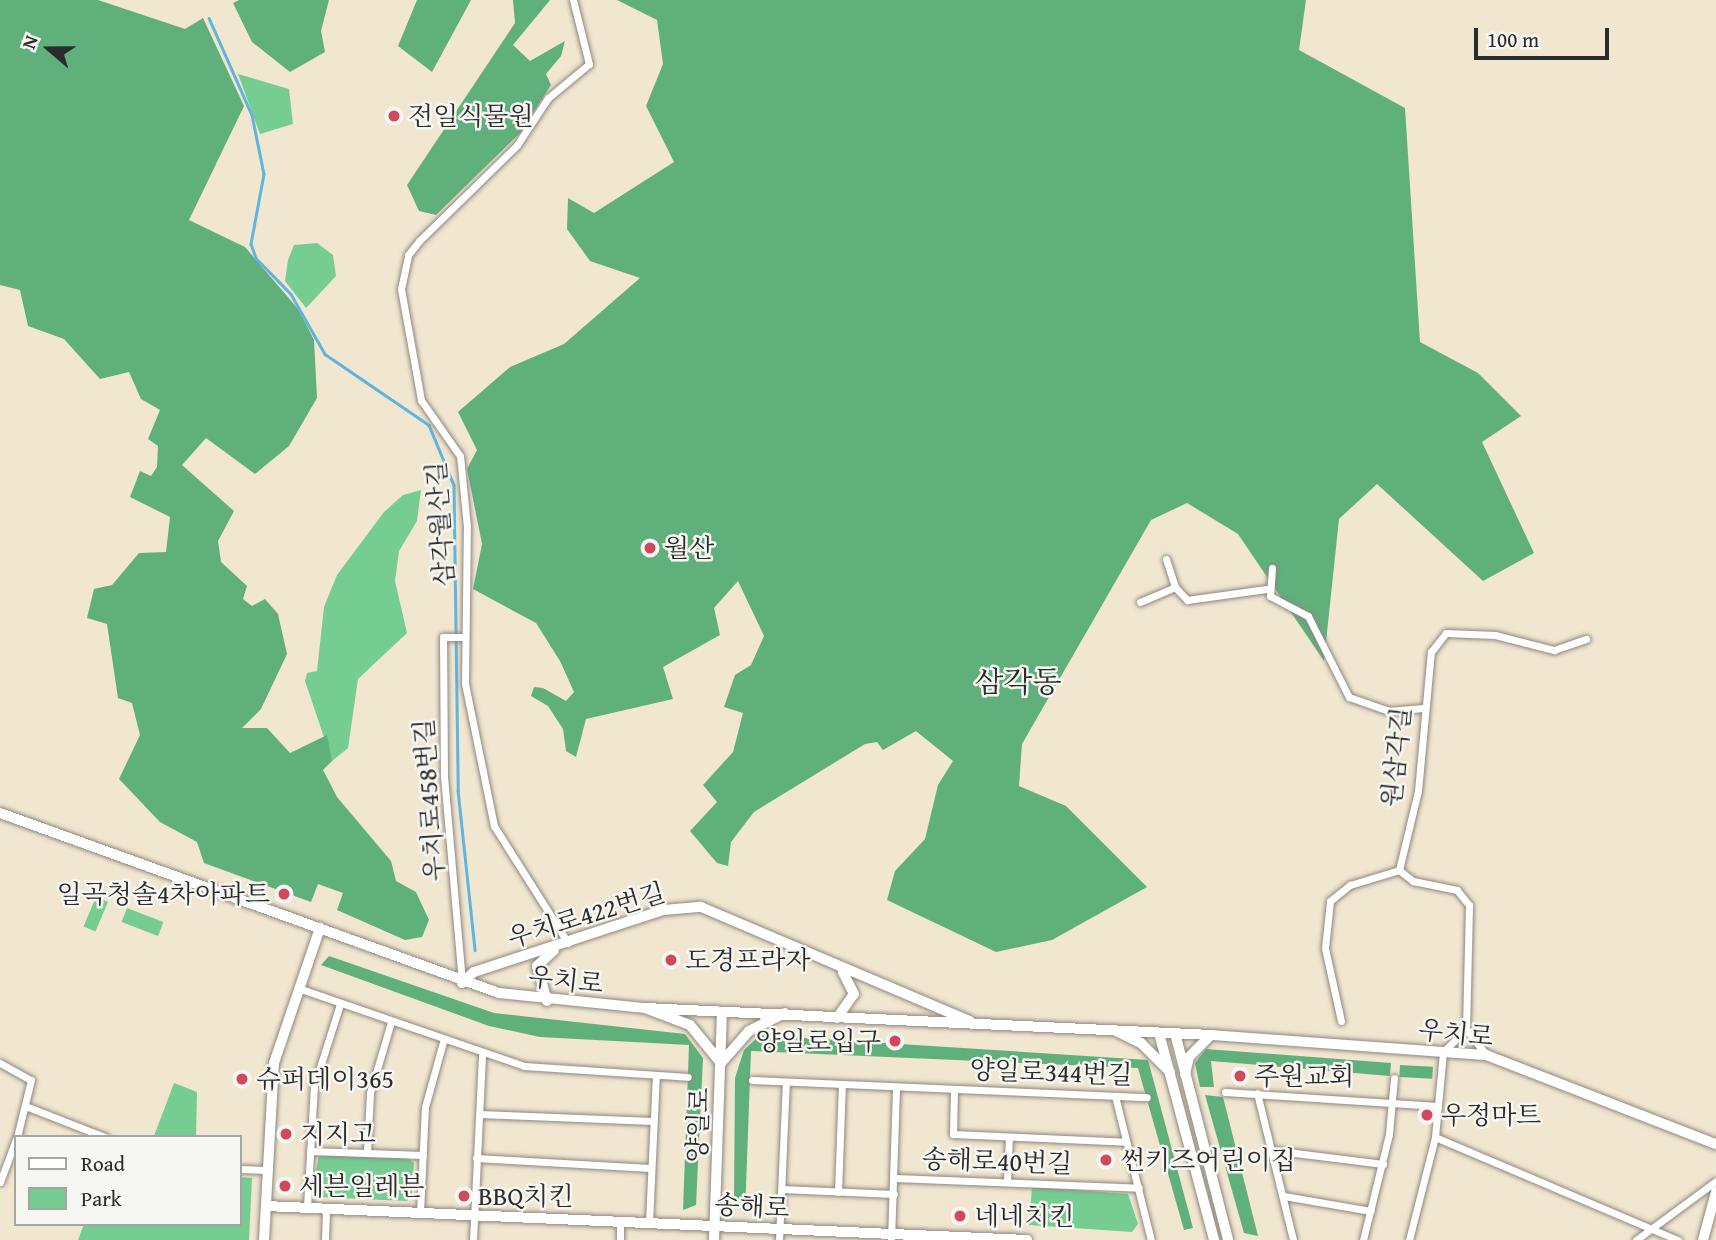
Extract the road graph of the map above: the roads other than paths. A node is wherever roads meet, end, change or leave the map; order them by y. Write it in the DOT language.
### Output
graph roads {
  1 [pos="573,0"];
  2 [pos="1166,559"];
  3 [pos="1272,568"];
  4 [pos="1175,587"];
  5 [pos="1266,589"];
  6 [pos="1140,602"];
  7 [pos="466,637"];
  8 [pos="1586,639"];
  9 [pos="1423,708"];
  10 [pos="0,813"];
  11 [pos="1399,870"];
  12 [pos="320,928"];
  13 [pos="564,944"];
  14 [pos="841,969"];
  15 [pos="461,983"];
  16 [pos="298,988"];
  17 [pos="547,1001"];
  18 [pos="340,1004"];
  19 [pos="645,1008"];
  20 [pos="722,1012"];
  21 [pos="785,1013"];
  22 [pos="837,1018"];
  23 [pos="1341,1021"];
  24 [pos="391,1022"];
  25 [pos="976,1024"];
  26 [pos="1466,1029"];
  27 [pos="1116,1031"];
  28 [pos="1160,1032"];
  29 [pos="1175,1033"];
  30 [pos="1211,1035"];
  31 [pos="443,1042"];
  32 [pos="1443,1052"];
  33 [pos="1486,1055"];
  34 [pos="482,1056"];
  35 [pos="0,1063"];
  36 [pos="721,1063"];
  37 [pos="1170,1072"];
  38 [pos="1185,1074"];
  39 [pos="656,1075"];
  40 [pos="688,1077"];
  41 [pos="1394,1078"];
  42 [pos="752,1080"];
  43 [pos="786,1082"];
  44 [pos="842,1084"];
  45 [pos="896,1087"];
  46 [pos="954,1090"];
  47 [pos="1225,1092"];
  48 [pos="1257,1093"];
  49 [pos="1115,1096"];
  50 [pos="1147,1097"];
  51 [pos="1392,1104"];
  52 [pos="1438,1106"];
  53 [pos="27,1107"];
  54 [pos="480,1114"];
  55 [pos="652,1121"];
  56 [pos="17,1135"];
  57 [pos="100,1135"];
  58 [pos="1009,1137"];
  59 [pos="1435,1137"];
  60 [pos="1126,1142"];
  61 [pos="14,1144"];
  62 [pos="1716,1144"];
  63 [pos="1271,1150"];
  64 [pos="310,1151"];
  65 [pos="367,1153"];
  66 [pos="422,1155"];
  67 [pos="476,1158"];
  68 [pos="1383,1164"];
  69 [pos="650,1168"];
  70 [pos="242,1169"];
  71 [pos="267,1170"];
  72 [pos="895,1178"];
  73 [pos="1716,1181"];
  74 [pos="0,1182"];
  75 [pos="1007,1182"];
  76 [pos="1139,1188"];
  77 [pos="782,1189"];
  78 [pos="838,1192"];
  79 [pos="1716,1192"];
  80 [pos="894,1194"];
  81 [pos="1284,1196"];
  82 [pos="265,1206"];
  83 [pos="307,1207"];
  84 [pos="326,1208"];
  85 [pos="1371,1211"];
  86 [pos="420,1212"];
  87 [pos="474,1214"];
  88 [pos="620,1222"];
  89 [pos="649,1222"];
  90 [pos="715,1225"];
  91 [pos="780,1228"];
  92 [pos="1650,1231"];
  93 [pos="892,1237"];
  94 [pos="264,1240"];
  95 [pos="325,1240"];
  96 [pos="473,1240"];
  97 [pos="620,1240"];
  98 [pos="714,1240"];
  99 [pos="779,1240"];
  100 [pos="1027,1240"];
  101 [pos="1151,1240"];
  102 [pos="1213,1240"];
  103 [pos="1228,1240"];
  104 [pos="1293,1240"];
  105 [pos="1363,1240"];
  106 [pos="1409,1240"];
  107 [pos="1636,1240"];
  108 [pos="1678,1240"];
  109 [pos="1703,1240"];
  1 -- 7 [label="street, 삼각월산길"];
  2 -- 4 [label="street"];
  3 -- 5 [label="street"];
  4 -- 5 [label="street"];
  4 -- 6 [label="street"];
  5 -- 9 [label="street"];
  7 -- 13 [label="street, 삼각월산길"];
  7 -- 15 [label="street, 우치로458번길"];
  8 -- 9 [label="street, 원삼각길"];
  9 -- 11 [label="street, 원삼각길"];
  10 -- 12 [label="street, 우치로"];
  11 -- 23 [label="street"];
  11 -- 26 [label="street"];
  12 -- 15 [label="street, 우치로"];
  12 -- 16 [label="street"];
  13 -- 14 [label="street, 우치로422번길"];
  13 -- 15 [label="street, 우치로422번길"];
  13 -- 17 [label="street"];
  14 -- 22 [label="street"];
  14 -- 25 [label="street, 우치로422번길"];
  15 -- 17 [label="street, 우치로"];
  16 -- 18 [label="street"];
  16 -- 71 [label="street"];
  17 -- 19 [label="street, 우치로"];
  18 -- 24 [label="street"];
  18 -- 64 [label="street"];
  19 -- 20 [label="street, 우치로"];
  19 -- 36 [label="main road"];
  20 -- 21 [label="street, 우치로"];
  20 -- 36 [label="street, 양일로"];
  21 -- 22 [label="street, 우치로"];
  21 -- 36 [label="main road"];
  22 -- 25 [label="street, 우치로"];
  24 -- 31 [label="street"];
  24 -- 65 [label="street"];
  25 -- 27 [label="street, 우치로"];
  26 -- 32 [label="street"];
  26 -- 33 [label="street"];
  27 -- 28 [label="street, 우치로"];
  27 -- 37 [label="main road"];
  28 -- 29 [label="street, 우치로"];
  28 -- 37 [label="street"];
  29 -- 30 [label="street, 우치로"];
  29 -- 38 [label="street"];
  30 -- 32 [label="street, 우치로"];
  30 -- 38 [label="main road"];
  31 -- 34 [label="street"];
  31 -- 66 [label="street"];
  32 -- 33 [label="street, 우치로"];
  32 -- 52 [label="street"];
  33 -- 62 [label="street, 우치로"];
  34 -- 39 [label="street"];
  34 -- 54 [label="street"];
  35 -- 53 [label="street"];
  36 -- 90 [label="street, 양일로"];
  37 -- 102 [label="street"];
  38 -- 103 [label="street"];
  39 -- 40 [label="street"];
  39 -- 55 [label="street"];
  41 -- 51 [label="street"];
  42 -- 43 [label="street, 양일로344번길"];
  43 -- 44 [label="street, 양일로344번길"];
  43 -- 77 [label="street"];
  44 -- 45 [label="street, 양일로344번길"];
  44 -- 78 [label="street"];
  45 -- 46 [label="street, 양일로344번길"];
  45 -- 72 [label="street, 송해로40번길"];
  46 -- 49 [label="street, 양일로344번길"];
  46 -- 58 [label="street, 양일로344번길"];
  47 -- 48 [label="street"];
  48 -- 51 [label="street"];
  48 -- 63 [label="street"];
  49 -- 50 [label="street, 양일로344번길"];
  49 -- 60 [label="street"];
  51 -- 52 [label="street"];
  51 -- 68 [label="street"];
  52 -- 59 [label="street"];
  53 -- 56 [label="street"];
  53 -- 57 [label="street"];
  54 -- 55 [label="street"];
  54 -- 67 [label="street"];
  55 -- 69 [label="street"];
  58 -- 60 [label="street, 양일로344번길"];
  58 -- 75 [label="street"];
  59 -- 92 [label="street"];
  59 -- 106 [label="street"];
  60 -- 76 [label="street"];
  61 -- 74 [label="street"];
  63 -- 68 [label="street"];
  63 -- 81 [label="street"];
  64 -- 65 [label="street"];
  64 -- 83 [label="street"];
  65 -- 66 [label="street"];
  66 -- 86 [label="street"];
  67 -- 69 [label="street"];
  67 -- 87 [label="street"];
  68 -- 85 [label="street"];
  69 -- 89 [label="street"];
  70 -- 71 [label="street"];
  71 -- 82 [label="street"];
  72 -- 75 [label="street, 송해로40번길"];
  72 -- 80 [label="street, 송해로40번길"];
  73 -- 92 [label="street"];
  75 -- 76 [label="street, 송해로40번길"];
  76 -- 101 [label="street"];
  77 -- 78 [label="street, 송해로40번길"];
  77 -- 91 [label="street"];
  78 -- 80 [label="street, 송해로40번길"];
  79 -- 109 [label="street"];
  80 -- 93 [label="street, 송해로40번길"];
  81 -- 85 [label="street"];
  81 -- 104 [label="street"];
  82 -- 83 [label="street, 송해로"];
  82 -- 94 [label="street"];
  83 -- 84 [label="street, 송해로"];
  84 -- 86 [label="street, 송해로"];
  84 -- 95 [label="street"];
  85 -- 105 [label="street"];
  86 -- 87 [label="street, 송해로"];
  87 -- 88 [label="street, 송해로"];
  87 -- 96 [label="street"];
  88 -- 89 [label="street, 송해로"];
  88 -- 97 [label="street"];
  89 -- 90 [label="street, 송해로"];
  90 -- 91 [label="street, 송해로"];
  90 -- 98 [label="street, 양일로"];
  91 -- 93 [label="street, 송해로"];
  91 -- 99 [label="street"];
  92 -- 107 [label="street"];
  92 -- 108 [label="street"];
  93 -- 100 [label="street, 송해로"];
}
